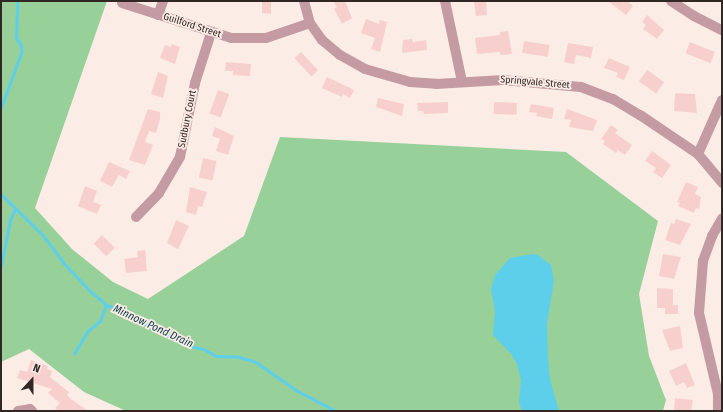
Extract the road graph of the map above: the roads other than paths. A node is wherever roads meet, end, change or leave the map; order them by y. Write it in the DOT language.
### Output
graph roads {
  1 [pos="163,1"];
  2 [pos="304,1"];
  3 [pos="445,1"];
  4 [pos="671,1"];
  5 [pos="122,3"];
  6 [pos="158,15"];
  7 [pos="310,23"];
  8 [pos="722,30"];
  9 [pos="211,33"];
  10 [pos="462,82"];
  11 [pos="722,100"];
  12 [pos="698,154"];
  13 [pos="722,184"];
  14 [pos="136,216"];
  15 [pos="722,218"];
  16 [pos="18,411"];
  17 [pos="32,411"];
  18 [pos="718,411"];
  1 -- 6 [label="street"];
  2 -- 7 [label="street, Springvale Street"];
  3 -- 10 [label="street"];
  4 -- 8 [label="street"];
  5 -- 6 [label="street, Guilford Street"];
  6 -- 9 [label="street, Guilford Street"];
  7 -- 9 [label="street, Guilford Street"];
  7 -- 10 [label="street, Springvale Street"];
  9 -- 14 [label="street, Sudbury Court"];
  10 -- 12 [label="street, Springvale Street"];
  11 -- 12 [label="street"];
  12 -- 13 [label="street, Springvale Street"];
  15 -- 18 [label="street"];
  16 -- 17 [label="street"];
}
